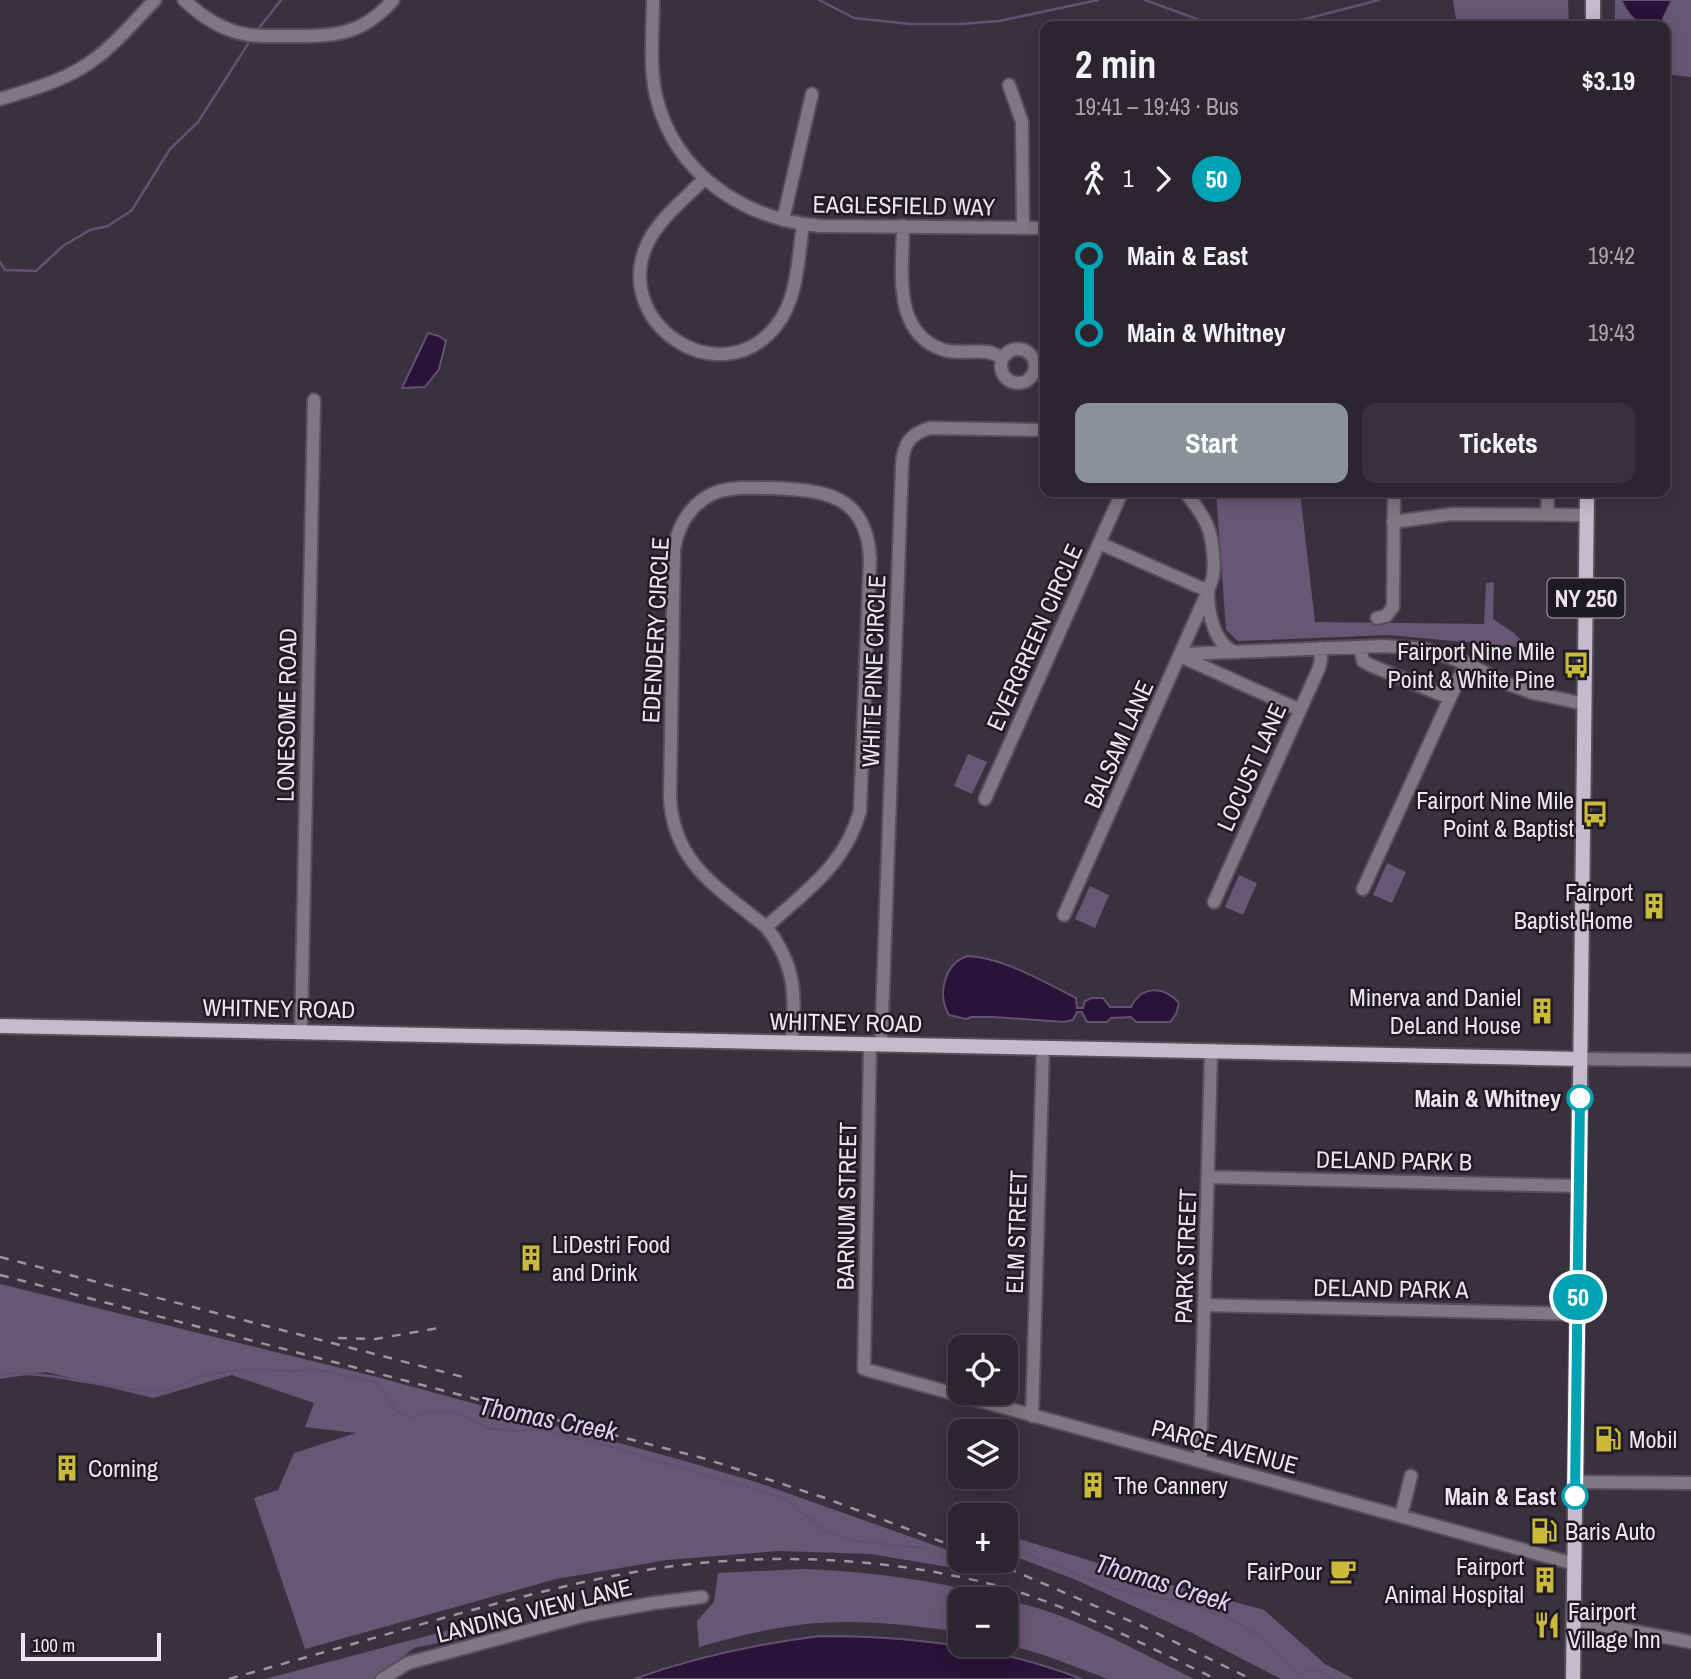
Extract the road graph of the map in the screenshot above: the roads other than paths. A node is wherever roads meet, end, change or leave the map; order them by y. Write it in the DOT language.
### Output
graph roads {
  1 [pos="155,0"];
  2 [pos="184,0"];
  3 [pos="393,0"];
  4 [pos="653,0"];
  5 [pos="1593,0"];
  6 [pos="1593,21"];
  7 [pos="1009,85"];
  8 [pos="812,94"];
  9 [pos="0,99"];
  10 [pos="705,178"];
  11 [pos="783,220"];
  12 [pos="803,224"];
  13 [pos="903,226"];
  14 [pos="1023,228"];
  15 [pos="1040,228"];
  16 [pos="1003,358"];
  17 [pos="314,400"];
  18 [pos="1040,430"];
  19 [pos="1120,497"];
  20 [pos="1188,497"];
  21 [pos="1394,497"];
  22 [pos="1548,497"];
  23 [pos="1587,497"];
  24 [pos="1547,515"];
  25 [pos="1586,515"];
  26 [pos="1393,522"];
  27 [pos="1099,543"];
  28 [pos="1208,591"];
  29 [pos="1377,618"];
  30 [pos="1360,647"];
  31 [pos="1320,648"];
  32 [pos="1234,652"];
  33 [pos="1181,655"];
  34 [pos="1466,663"];
  35 [pos="1449,698"];
  36 [pos="1585,704"];
  37 [pos="1300,710"];
  38 [pos="985,799"];
  39 [pos="1363,889"];
  40 [pos="1214,902"];
  41 [pos="1064,915"];
  42 [pos="766,927"];
  43 [pos="0,1026"];
  44 [pos="301,1031"];
  45 [pos="792,1044"];
  46 [pos="876,1045"];
  47 [pos="1043,1049"];
  48 [pos="1211,1053"];
  49 [pos="1580,1059"];
  50 [pos="1691,1060"];
  51 [pos="1208,1177"];
  52 [pos="1579,1186"];
  53 [pos="1204,1305"];
  54 [pos="1577,1314"];
  55 [pos="864,1369"];
  56 [pos="1032,1416"];
  57 [pos="1200,1460"];
  58 [pos="1411,1476"];
  59 [pos="1576,1482"];
  60 [pos="1691,1483"];
  61 [pos="1401,1516"];
  62 [pos="1574,1564"];
  63 [pos="702,1597"];
  64 [pos="1574,1620"];
  65 [pos="1691,1642"];
  66 [pos="382,1679"];
  67 [pos="1573,1679"];
  1 -- 9 [label="street"];
  2 -- 3 [label="street"];
  4 -- 10 [label="street, EAGLESFIELD WAY"];
  5 -- 6 [label="main road"];
  7 -- 14 [label="street, EAGLESFIELD WAY"];
  8 -- 11 [label="street, EAGLESFIELD WAY"];
  10 -- 11 [label="street, EAGLESFIELD WAY"];
  10 -- 12 [label="street"];
  11 -- 12 [label="street, EAGLESFIELD WAY"];
  12 -- 13 [label="street, EAGLESFIELD WAY"];
  13 -- 14 [label="street, EAGLESFIELD WAY"];
  13 -- 16 [label="street"];
  14 -- 15 [label="street, EAGLESFIELD WAY"];
  17 -- 44 [label="street, LONESOME ROAD"];
  18 -- 46 [label="street, WHITE PINE CIRCLE"];
  19 -- 27 [label="street, EVERGREEN CIRCLE"];
  20 -- 28 [label="street"];
  21 -- 26 [label="street"];
  22 -- 24 [label="street"];
  23 -- 25 [label="main road, NY 250"];
  24 -- 25 [label="street"];
  24 -- 26 [label="street"];
  25 -- 36 [label="main road, NY 250"];
  26 -- 29 [label="street"];
  27 -- 28 [label="street"];
  27 -- 38 [label="street, EVERGREEN CIRCLE"];
  28 -- 32 [label="street"];
  28 -- 33 [label="street, BALSAM LANE"];
  30 -- 31 [label="street"];
  30 -- 34 [label="street"];
  30 -- 35 [label="street"];
  31 -- 32 [label="street"];
  31 -- 37 [label="street, LOCUST LANE"];
  32 -- 33 [label="street"];
  33 -- 37 [label="street"];
  33 -- 41 [label="street, BALSAM LANE"];
  34 -- 35 [label="street"];
  34 -- 36 [label="street"];
  35 -- 39 [label="street"];
  36 -- 49 [label="main road, NY 250"];
  37 -- 40 [label="street, LOCUST LANE"];
  42 -- 42 [label="street, EDENDERY CIRCLE"];
  42 -- 45 [label="street, EDENDERY CIRCLE"];
  43 -- 44 [label="main road, WHITNEY ROAD"];
  44 -- 45 [label="main road, WHITNEY ROAD"];
  45 -- 46 [label="main road, WHITNEY ROAD"];
  46 -- 47 [label="main road, WHITNEY ROAD"];
  46 -- 55 [label="street, BARNUM STREET"];
  47 -- 48 [label="main road, WHITNEY ROAD"];
  47 -- 56 [label="street, ELM STREET"];
  48 -- 49 [label="main road, WHITNEY ROAD"];
  48 -- 51 [label="street, PARK STREET"];
  49 -- 50 [label="street, WHITNEY ROAD"];
  49 -- 52 [label="main road, NY 250"];
  51 -- 52 [label="street, DELAND PARK B"];
  51 -- 53 [label="street, PARK STREET"];
  52 -- 54 [label="main road, NY 250"];
  53 -- 54 [label="street, DELAND PARK A"];
  53 -- 57 [label="street, PARK STREET"];
  54 -- 59 [label="main road, NY 250"];
  55 -- 56 [label="street, PARCE AVENUE"];
  56 -- 57 [label="street, PARCE AVENUE"];
  57 -- 61 [label="street, PARCE AVENUE"];
  58 -- 61 [label="street"];
  59 -- 60 [label="street"];
  59 -- 62 [label="main road, NY 250"];
  61 -- 62 [label="street, PARCE AVENUE"];
  62 -- 64 [label="main road, NY 250"];
  63 -- 66 [label="street, LANDING VIEW LANE"];
  64 -- 65 [label="street"];
  64 -- 67 [label="main road, NY 250"];
}
